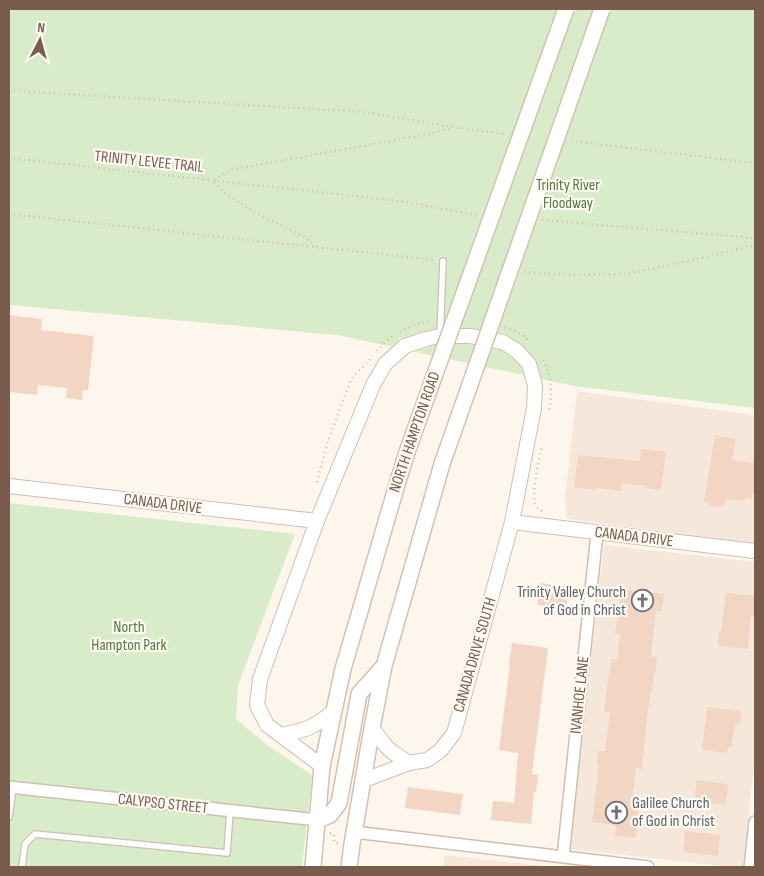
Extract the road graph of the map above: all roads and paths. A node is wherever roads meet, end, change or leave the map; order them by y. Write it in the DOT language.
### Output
graph roads {
  1 [pos="566,9"];
  2 [pos="602,9"];
  3 [pos="9,90"];
  4 [pos="453,127"];
  5 [pos="512,134"];
  6 [pos="570,141"];
  7 [pos="9,158"];
  8 [pos="755,163"];
  9 [pos="213,180"];
  10 [pos="286,189"];
  11 [pos="9,214"];
  12 [pos="755,244"];
  13 [pos="317,246"];
  14 [pos="443,261"];
  15 [pos="520,272"];
  16 [pos="440,336"];
  17 [pos="9,486"];
  18 [pos="317,521"];
  19 [pos="512,522"];
  20 [pos="597,533"];
  21 [pos="755,551"];
  22 [pos="384,666"];
  23 [pos="334,711"];
  24 [pos="372,728"];
  25 [pos="280,735"];
  26 [pos="409,763"];
  27 [pos="322,766"];
  28 [pos="362,781"];
  29 [pos="11,788"];
  30 [pos="230,811"];
  31 [pos="9,816"];
  32 [pos="318,820"];
  33 [pos="755,822"];
  34 [pos="354,832"];
  35 [pos="330,833"];
  36 [pos="338,842"];
  37 [pos="563,857"];
  38 [pos="22,867"];
  39 [pos="313,867"];
  40 [pos="349,867"];
  41 [pos="648,867"];
  42 [pos="750,867"];
  1 -- 23 [label="main road, NORTH HAMPTON ROAD, bridge"];
  2 -- 22 [label="main road, bridge"];
  3 -- 4 [label="path"];
  4 -- 5 [label="path"];
  4 -- 9 [label="path"];
  6 -- 8 [label="path"];
  7 -- 9 [label="path, TRINITY LEVEE TRAIL"];
  9 -- 10 [label="path, TRINITY LEVEE TRAIL"];
  9 -- 13 [label="path"];
  11 -- 13 [label="path"];
  12 -- 15 [label="path"];
  13 -- 14 [label="path"];
  14 -- 16 [label="lane"];
  16 -- 18 [label="street, CANADA DRIVE SOUTH"];
  16 -- 19 [label="street, CANADA DRIVE SOUTH"];
  17 -- 18 [label="street, CANADA DRIVE"];
  18 -- 25 [label="street"];
  19 -- 20 [label="street, CANADA DRIVE"];
  19 -- 26 [label="street, CANADA DRIVE SOUTH"];
  20 -- 21 [label="street, CANADA DRIVE"];
  20 -- 37 [label="street, IVANHOE LANE"];
  22 -- 24 [label="main road"];
  22 -- 32 [label="main road"];
  23 -- 25 [label="street"];
  23 -- 27 [label="main road, NORTH HAMPTON ROAD"];
  24 -- 26 [label="street"];
  24 -- 28 [label="main road"];
  25 -- 27 [label="street"];
  26 -- 28 [label="street, CANADA DRIVE SOUTH"];
  27 -- 32 [label="main road, NORTH HAMPTON ROAD"];
  28 -- 34 [label="main road"];
  29 -- 30 [label="street, CALYPSO STREET"];
  29 -- 31 [label="lane"];
  30 -- 32 [label="street, CALYPSO STREET"];
  30 -- 38 [label="lane"];
  32 -- 39 [label="main road, NORTH HAMPTON ROAD"];
  33 -- 42 [label="street"];
  34 -- 37 [label="street"];
  34 -- 40 [label="main road"];
  35 -- 36 [label="path"];
  37 -- 41 [label="street"];
}
